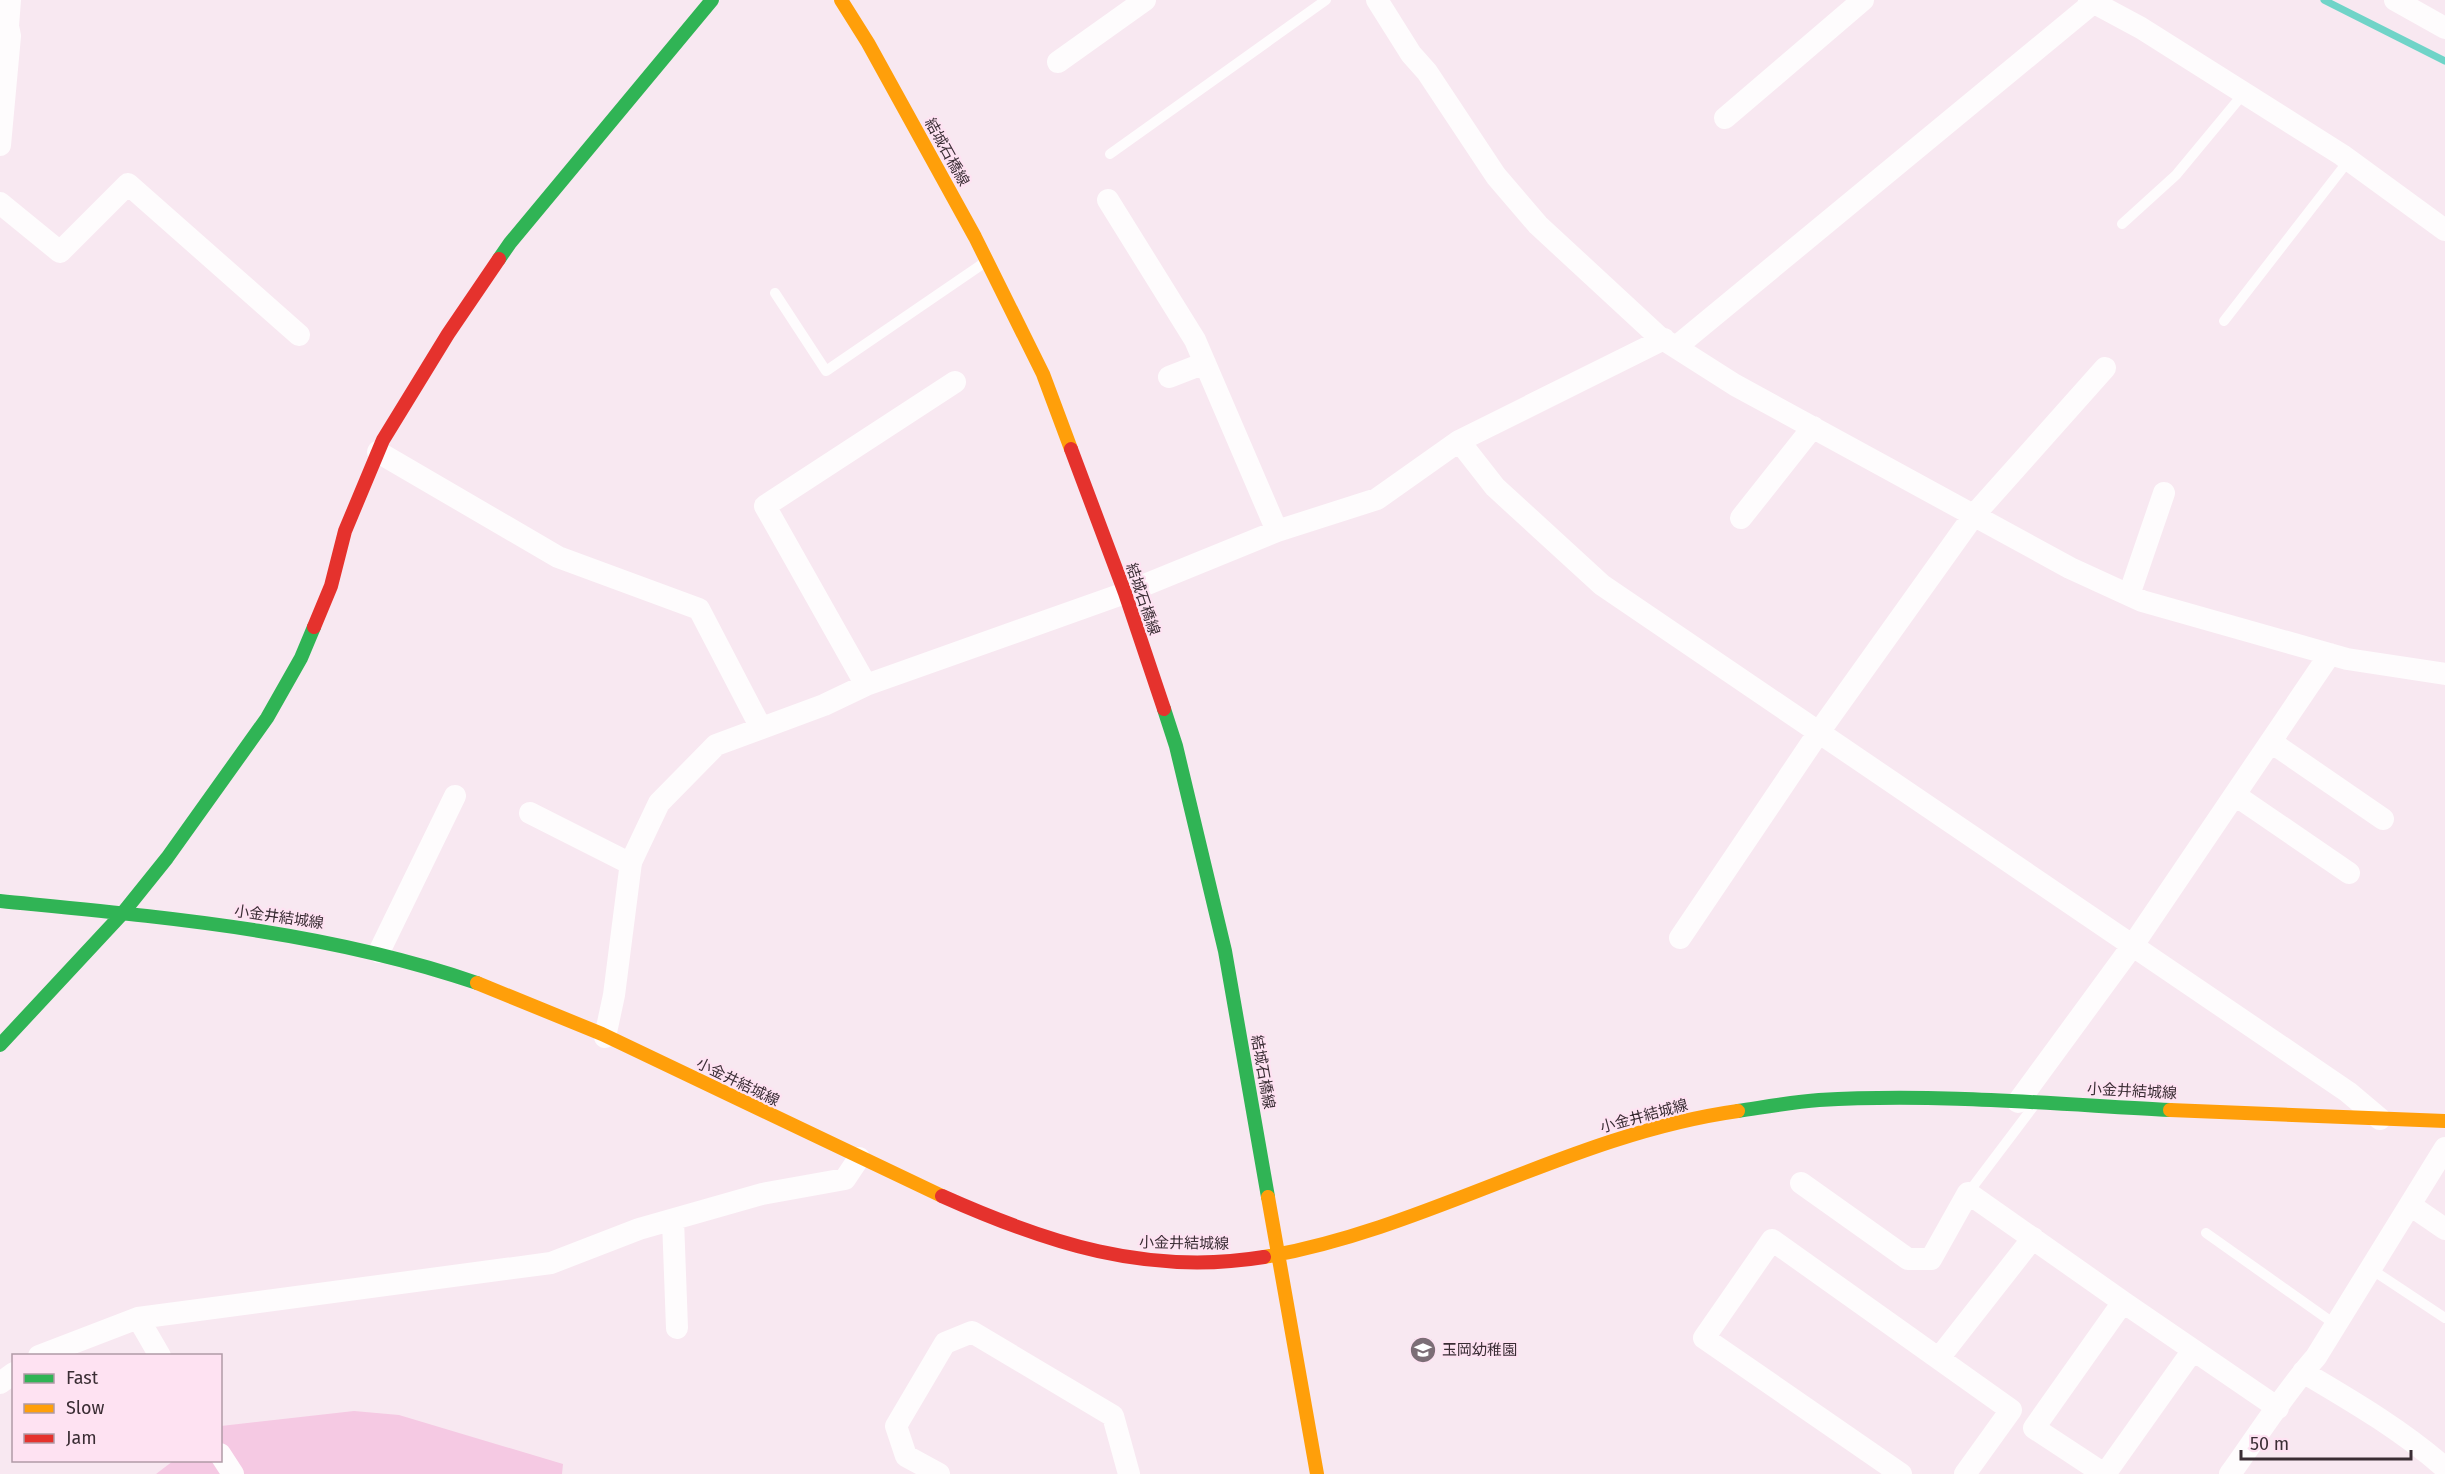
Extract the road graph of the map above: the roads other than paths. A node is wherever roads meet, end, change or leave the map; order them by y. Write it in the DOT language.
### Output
graph roads {
  1 [pos="10,0"];
  2 [pos="711,0"];
  3 [pos="842,0"];
  4 [pos="1145,0"];
  5 [pos="1326,0"];
  6 [pos="1377,0"];
  7 [pos="1863,0"];
  8 [pos="2395,0"];
  9 [pos="2092,1"];
  10 [pos="2445,28"];
  11 [pos="1058,62"];
  12 [pos="2244,93"];
  13 [pos="1725,118"];
  14 [pos="0,145"];
  15 [pos="1110,154"];
  16 [pos="2349,160"];
  17 [pos="1108,200"];
  18 [pos="0,203"];
  19 [pos="2122,224"];
  20 [pos="2445,230"];
  21 [pos="987,261"];
  22 [pos="775,293"];
  23 [pos="2224,321"];
  24 [pos="299,335"];
  25 [pos="1670,344"];
  26 [pos="1205,363"];
  27 [pos="2105,368"];
  28 [pos="1169,377"];
  29 [pos="955,382"];
  30 [pos="1813,427"];
  31 [pos="1460,441"];
  32 [pos="378,452"];
  33 [pos="2164,492"];
  34 [pos="1974,516"];
  35 [pos="1741,518"];
  36 [pos="1277,531"];
  37 [pos="1125,593"];
  38 [pos="2128,595"];
  39 [pos="2330,654"];
  40 [pos="2445,674"];
  41 [pos="866,685"];
  42 [pos="761,728"];
  43 [pos="1819,732"];
  44 [pos="2271,742"];
  45 [pos="2235,795"];
  46 [pos="455,796"];
  47 [pos="530,813"];
  48 [pos="2383,819"];
  49 [pos="631,864"];
  50 [pos="2349,873"];
  51 [pos="0,901"];
  52 [pos="122,914"];
  53 [pos="1680,938"];
  54 [pos="2133,945"];
  55 [pos="380,952"];
  56 [pos="605,1037"];
  57 [pos="0,1045"];
  58 [pos="2027,1103"];
  59 [pos="2379,1119"];
  60 [pos="2445,1121"];
  61 [pos="2445,1148"];
  62 [pos="859,1158"];
  63 [pos="1801,1183"];
  64 [pos="1968,1193"];
  65 [pos="2410,1205"];
  66 [pos="673,1220"];
  67 [pos="2445,1229"];
  68 [pos="2206,1233"];
  69 [pos="2033,1238"];
  70 [pos="1279,1256"];
  71 [pos="2371,1269"];
  72 [pos="2124,1302"];
  73 [pos="138,1318"];
  74 [pos="2445,1318"];
  75 [pos="2336,1325"];
  76 [pos="677,1328"];
  77 [pos="2193,1350"];
  78 [pos="44,1354"];
  79 [pos="159,1354"];
  80 [pos="1938,1358"];
  81 [pos="2303,1372"];
  82 [pos="12,1374"];
  83 [pos="0,1383"];
  84 [pos="2278,1408"];
  85 [pos="222,1457"];
  86 [pos="2445,1468"];
  87 [pos="233,1474"];
  88 [pos="939,1474"];
  89 [pos="1129,1474"];
  90 [pos="1317,1474"];
  91 [pos="1901,1474"];
  92 [pos="1965,1474"];
  93 [pos="2104,1474"];
  94 [pos="2230,1474"];
  1 -- 14 [label="street"];
  2 -- 32 [label="main road"];
  3 -- 21 [label="main road, 結城石橋線"];
  4 -- 11 [label="street"];
  5 -- 15 [label="lane"];
  6 -- 25 [label="street"];
  7 -- 13 [label="street"];
  8 -- 10 [label="street"];
  9 -- 12 [label="street"];
  9 -- 25 [label="street"];
  12 -- 16 [label="street"];
  12 -- 19 [label="lane"];
  16 -- 20 [label="street"];
  16 -- 23 [label="lane"];
  17 -- 26 [label="street"];
  18 -- 24 [label="street"];
  21 -- 22 [label="lane"];
  21 -- 37 [label="main road, 結城石橋線"];
  25 -- 30 [label="street"];
  25 -- 31 [label="street"];
  26 -- 28 [label="street"];
  26 -- 36 [label="street"];
  27 -- 34 [label="street"];
  29 -- 41 [label="street"];
  30 -- 34 [label="street"];
  30 -- 35 [label="street"];
  31 -- 36 [label="street"];
  31 -- 43 [label="street"];
  32 -- 42 [label="street"];
  32 -- 52 [label="main road"];
  33 -- 38 [label="street"];
  34 -- 38 [label="street"];
  34 -- 43 [label="street"];
  36 -- 37 [label="street"];
  37 -- 41 [label="street"];
  37 -- 70 [label="main road, 結城石橋線"];
  38 -- 39 [label="street"];
  39 -- 40 [label="street"];
  39 -- 44 [label="street"];
  41 -- 42 [label="street"];
  42 -- 49 [label="street"];
  43 -- 53 [label="street"];
  43 -- 54 [label="street"];
  44 -- 45 [label="street"];
  44 -- 48 [label="street"];
  45 -- 50 [label="street"];
  45 -- 54 [label="street"];
  46 -- 55 [label="street"];
  47 -- 49 [label="street"];
  49 -- 56 [label="street"];
  51 -- 52 [label="main road, 小金井結城線"];
  52 -- 55 [label="main road, 小金井結城線"];
  52 -- 57 [label="main road"];
  54 -- 58 [label="street"];
  54 -- 59 [label="street"];
  55 -- 56 [label="main road, 小金井結城線"];
  56 -- 62 [label="main road, 小金井結城線"];
  58 -- 59 [label="main road, 小金井結城線"];
  58 -- 64 [label="lane"];
  58 -- 70 [label="main road, 小金井結城線"];
  59 -- 60 [label="main road, 小金井結城線"];
  61 -- 65 [label="street"];
  62 -- 66 [label="street"];
  62 -- 70 [label="main road, 小金井結城線"];
  63 -- 64 [label="street"];
  64 -- 69 [label="street"];
  65 -- 67 [label="street"];
  65 -- 71 [label="street"];
  66 -- 73 [label="street"];
  66 -- 76 [label="street"];
  68 -- 75 [label="lane"];
  69 -- 72 [label="street"];
  69 -- 80 [label="street"];
  70 -- 90 [label="main road, 結城石橋線"];
  71 -- 74 [label="lane"];
  71 -- 75 [label="street"];
  72 -- 77 [label="street"];
  72 -- 93 [label="street"];
  73 -- 78 [label="street"];
  73 -- 79 [label="street"];
  75 -- 81 [label="street"];
  77 -- 84 [label="street"];
  77 -- 93 [label="street"];
  80 -- 91 [label="street"];
  80 -- 92 [label="street"];
  81 -- 84 [label="street"];
  81 -- 86 [label="street"];
  82 -- 83 [label="street"];
  84 -- 94 [label="street"];
  85 -- 87 [label="street"];
  88 -- 89 [label="street"];
}
